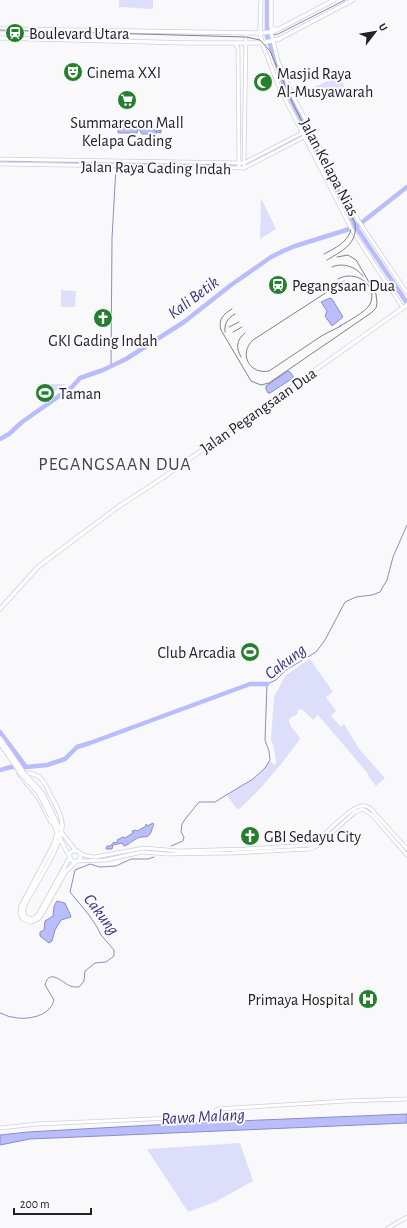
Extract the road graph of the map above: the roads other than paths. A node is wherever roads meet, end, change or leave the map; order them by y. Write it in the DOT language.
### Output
graph roads {
  1 [pos="261,0"];
  2 [pos="271,0"];
  3 [pos="334,0"];
  4 [pos="353,0"];
  5 [pos="0,29"];
  6 [pos="279,29"];
  7 [pos="85,31"];
  8 [pos="262,33"];
  9 [pos="246,34"];
  10 [pos="270,37"];
  11 [pos="0,38"];
  12 [pos="85,39"];
  13 [pos="235,43"];
  14 [pos="245,43"];
  15 [pos="262,43"];
  16 [pos="238,116"];
  17 [pos="245,116"];
  18 [pos="238,121"];
  19 [pos="244,121"];
  20 [pos="302,133"];
  21 [pos="304,137"];
  22 [pos="0,159"];
  23 [pos="244,163"];
  24 [pos="0,164"];
  25 [pos="238,164"];
  26 [pos="239,168"];
  27 [pos="244,168"];
  28 [pos="407,293"];
  29 [pos="405,307"];
  30 [pos="0,609"];
  31 [pos="0,738"];
  32 [pos="0,745"];
  33 [pos="18,773"];
  34 [pos="38,775"];
  35 [pos="27,784"];
  36 [pos="52,816"];
  37 [pos="345,819"];
  38 [pos="54,825"];
  39 [pos="56,830"];
  40 [pos="62,833"];
  41 [pos="60,838"];
  42 [pos="407,850"];
  43 [pos="78,852"];
  44 [pos="166,852"];
  45 [pos="407,855"];
  46 [pos="70,857"];
  47 [pos="77,862"];
  48 [pos="42,869"];
  49 [pos="407,1099"];
  50 [pos="0,1128"];
  51 [pos="407,1217"];
  52 [pos="388,1228"];
  1 -- 8 [label="main road"];
  2 -- 6 [label="main road"];
  3 -- 6 [label="main road"];
  4 -- 10 [label="main road"];
  5 -- 7 [label="main road"];
  6 -- 10 [label="main road"];
  7 -- 9 [label="main road"];
  7 -- 12 [label="main road"];
  8 -- 9 [label="main road"];
  8 -- 10 [label="main road"];
  8 -- 15 [label="main road"];
  9 -- 14 [label="street"];
  10 -- 15 [label="main road"];
  10 -- 28 [label="street, Jalan Kelapa Nias"];
  11 -- 12 [label="main road"];
  12 -- 13 [label="main road"];
  13 -- 14 [label="main road"];
  13 -- 16 [label="street"];
  14 -- 15 [label="main road"];
  14 -- 17 [label="street"];
  15 -- 20 [label="street, Jalan Kelapa Nias"];
  16 -- 17 [label="street"];
  16 -- 18 [label="street"];
  17 -- 19 [label="street"];
  18 -- 19 [label="street"];
  18 -- 25 [label="street"];
  19 -- 23 [label="street"];
  20 -- 21 [label="street, Jalan Kelapa Nias"];
  20 -- 23 [label="street, Jalan Raya Gading Indah"];
  21 -- 27 [label="street, Jalan Raya Gading Indah"];
  21 -- 29 [label="street, Jalan Kelapa Nias"];
  22 -- 25 [label="street, Jalan Raya Gading Indah"];
  23 -- 25 [label="street, Jalan Raya Gading Indah"];
  23 -- 27 [label="street"];
  24 -- 26 [label="street, Jalan Raya Gading Indah"];
  25 -- 26 [label="street"];
  26 -- 27 [label="street, Jalan Raya Gading Indah"];
  29 -- 30 [label="main road, Jalan Pegangsaan Dua"];
  31 -- 36 [label="main road, bridge"];
  32 -- 33 [label="main road, bridge"];
  32 -- 36 [label="main road, bridge"];
  33 -- 34 [label="main road"];
  33 -- 35 [label="main road"];
  34 -- 35 [label="main road"];
  34 -- 40 [label="main road"];
  35 -- 38 [label="main road"];
  36 -- 38 [label="main road"];
  36 -- 40 [label="main road"];
  37 -- 42 [label="street"];
  37 -- 44 [label="street"];
  37 -- 45 [label="street"];
  38 -- 39 [label="main road"];
  39 -- 41 [label="main road"];
  39 -- 48 [label="main road"];
  40 -- 41 [label="main road"];
  40 -- 43 [label="main road"];
  41 -- 46 [label="main road"];
  41 -- 48 [label="main road"];
  43 -- 44 [label="street"];
  43 -- 46 [label="main road"];
  43 -- 47 [label="main road"];
  44 -- 47 [label="street"];
  46 -- 47 [label="main road"];
  46 -- 48 [label="main road"];
  47 -- 48 [label="main road"];
  49 -- 50 [label="street"];
  51 -- 52 [label="street"];
}
